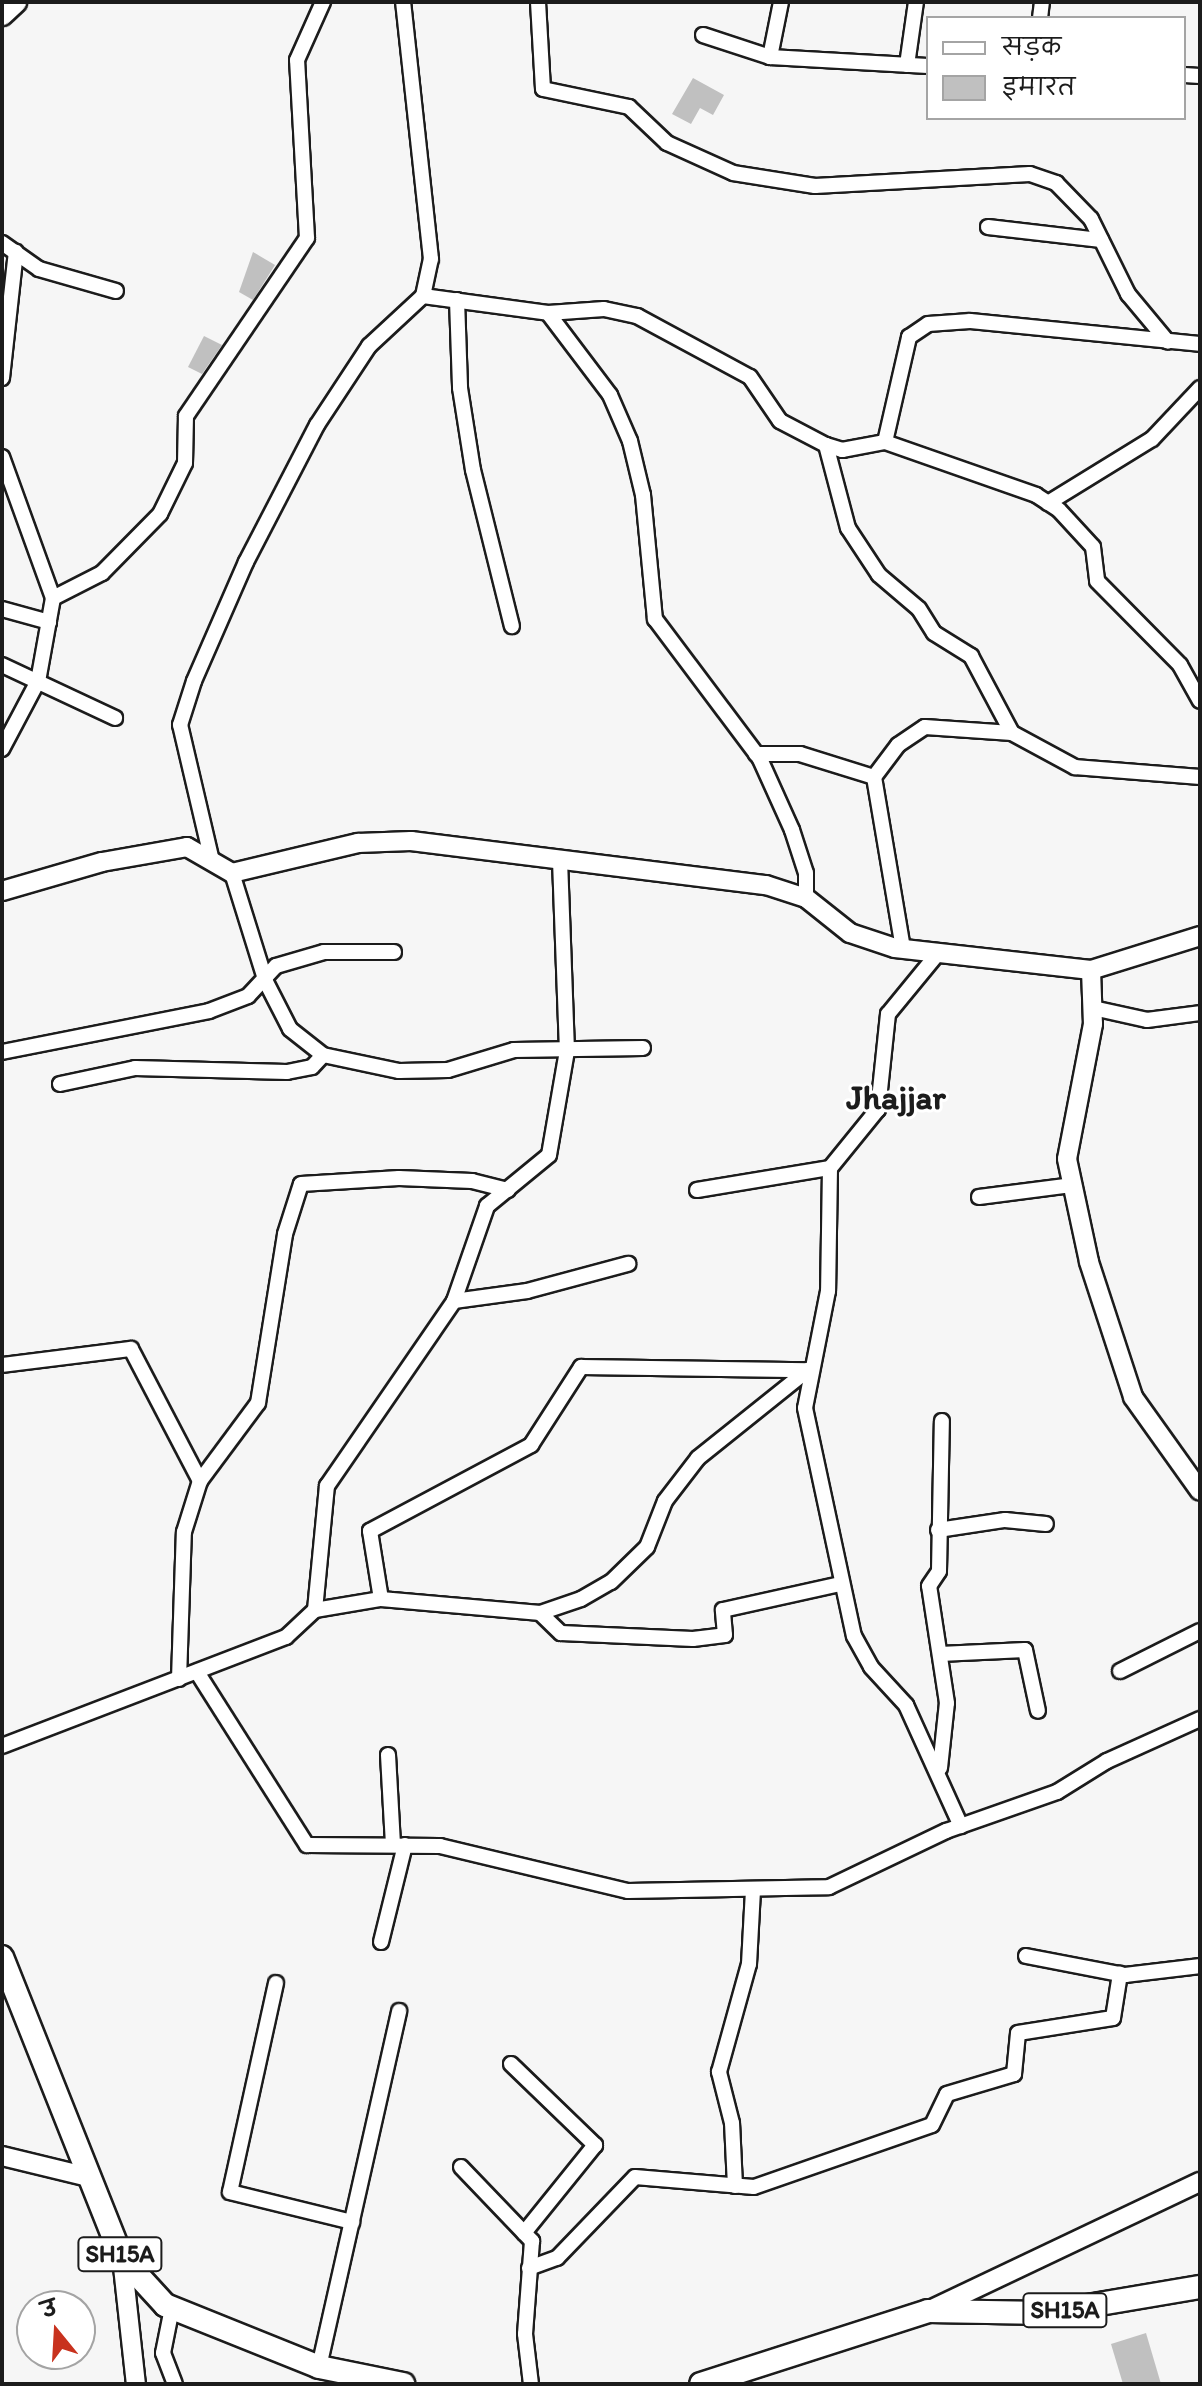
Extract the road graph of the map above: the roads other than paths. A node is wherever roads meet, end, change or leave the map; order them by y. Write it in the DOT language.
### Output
graph roads {
  1 [pos="15,2"];
  2 [pos="323,2"];
  3 [pos="403,2"];
  4 [pos="538,2"];
  5 [pos="781,2"];
  6 [pos="916,2"];
  7 [pos="2,14"];
  8 [pos="703,35"];
  9 [pos="770,57"];
  10 [pos="907,65"];
  11 [pos="926,66"];
  12 [pos="988,227"];
  13 [pos="1101,240"];
  14 [pos="2,243"];
  15 [pos="16,252"];
  16 [pos="116,291"];
  17 [pos="423,296"];
  18 [pos="457,300"];
  19 [pos="5,307"];
  20 [pos="548,313"];
  21 [pos="1168,342"];
  22 [pos="1200,344"];
  23 [pos="2,378"];
  24 [pos="1200,388"];
  25 [pos="885,442"];
  26 [pos="826,445"];
  27 [pos="2,457"];
  28 [pos="5,476"];
  29 [pos="1048,503"];
  30 [pos="53,598"];
  31 [pos="2,609"];
  32 [pos="49,622"];
  33 [pos="512,626"];
  34 [pos="2,665"];
  35 [pos="38,681"];
  36 [pos="1200,701"];
  37 [pos="115,718"];
  38 [pos="1012,733"];
  39 [pos="2,749"];
  40 [pos="756,754"];
  41 [pos="874,777"];
  42 [pos="1200,777"];
  43 [pos="212,861"];
  44 [pos="560,861"];
  45 [pos="232,873"];
  46 [pos="2,891"];
  47 [pos="806,898"];
  48 [pos="1200,936"];
  49 [pos="903,948"];
  50 [pos="394,952"];
  51 [pos="939,952"];
  52 [pos="1091,970"];
  53 [pos="266,982"];
  54 [pos="1093,1008"];
  55 [pos="1200,1013"];
  56 [pos="643,1048"];
  57 [pos="567,1051"];
  58 [pos="2,1052"];
  59 [pos="323,1055"];
  60 [pos="60,1084"];
  61 [pos="830,1168"];
  62 [pos="1073,1185"];
  63 [pos="508,1190"];
  64 [pos="697,1190"];
  65 [pos="979,1197"];
  66 [pos="628,1264"];
  67 [pos="454,1301"];
  68 [pos="2,1365"];
  69 [pos="808,1370"];
  70 [pos="942,1421"];
  71 [pos="200,1481"];
  72 [pos="1200,1491"];
  73 [pos="1046,1524"];
  74 [pos="938,1530"];
  75 [pos="840,1584"];
  76 [pos="381,1599"];
  77 [pos="315,1610"];
  78 [pos="540,1613"];
  79 [pos="1200,1631"];
  80 [pos="940,1654"];
  81 [pos="1120,1671"];
  82 [pos="197,1672"];
  83 [pos="179,1679"];
  84 [pos="1038,1711"];
  85 [pos="1200,1719"];
  86 [pos="2,1746"];
  87 [pos="388,1755"];
  88 [pos="940,1768"];
  89 [pos="961,1826"];
  90 [pos="399,1845"];
  91 [pos="753,1891"];
  92 [pos="381,1942"];
  93 [pos="1026,1956"];
  94 [pos="2,1957"];
  95 [pos="1200,1966"];
  96 [pos="1120,1974"];
  97 [pos="276,1983"];
  98 [pos="399,2011"];
  99 [pos="511,2064"];
  100 [pos="2,2156"];
  101 [pos="461,2167"];
  102 [pos="89,2177"];
  103 [pos="1200,2182"];
  104 [pos="735,2186"];
  105 [pos="352,2222"];
  106 [pos="524,2233"];
  107 [pos="122,2258"];
  108 [pos="529,2268"];
  109 [pos="1200,2287"];
  110 [pos="172,2308"];
  111 [pos="928,2311"];
  112 [pos="319,2367"];
  113 [pos="136,2384"];
  114 [pos="175,2384"];
  115 [pos="403,2384"];
  116 [pos="531,2384"];
  117 [pos="701,2384"];
  1 -- 7 [label="main road"];
  2 -- 30 [label="street"];
  3 -- 17 [label="street"];
  4 -- 13 [label="street"];
  5 -- 9 [label="street"];
  6 -- 10 [label="street"];
  8 -- 9 [label="street"];
  9 -- 10 [label="street"];
  10 -- 11 [label="street"];
  12 -- 13 [label="street"];
  13 -- 21 [label="street"];
  14 -- 15 [label="street"];
  15 -- 16 [label="street"];
  15 -- 19 [label="street"];
  17 -- 18 [label="street"];
  17 -- 43 [label="street"];
  18 -- 20 [label="street"];
  18 -- 33 [label="street"];
  19 -- 23 [label="street"];
  20 -- 26 [label="street"];
  20 -- 40 [label="street"];
  21 -- 22 [label="street"];
  21 -- 25 [label="street"];
  24 -- 29 [label="street"];
  25 -- 26 [label="street"];
  25 -- 29 [label="street"];
  26 -- 38 [label="street"];
  27 -- 28 [label="street"];
  28 -- 30 [label="street"];
  29 -- 36 [label="street"];
  30 -- 32 [label="street"];
  31 -- 32 [label="street"];
  32 -- 35 [label="street"];
  34 -- 35 [label="street"];
  35 -- 37 [label="street"];
  35 -- 39 [label="street"];
  38 -- 41 [label="street"];
  38 -- 42 [label="street"];
  40 -- 41 [label="street"];
  40 -- 47 [label="street"];
  41 -- 49 [label="street"];
  43 -- 45 [label="street"];
  43 -- 46 [label="street"];
  44 -- 45 [label="street"];
  44 -- 47 [label="street"];
  44 -- 57 [label="street"];
  45 -- 53 [label="street"];
  47 -- 49 [label="street"];
  48 -- 52 [label="street"];
  49 -- 51 [label="street"];
  50 -- 53 [label="street"];
  51 -- 52 [label="street"];
  51 -- 61 [label="street"];
  52 -- 54 [label="street"];
  53 -- 58 [label="street"];
  53 -- 59 [label="street"];
  54 -- 55 [label="street"];
  54 -- 62 [label="street"];
  56 -- 57 [label="street"];
  57 -- 59 [label="street"];
  57 -- 63 [label="street"];
  59 -- 60 [label="street"];
  61 -- 64 [label="street"];
  61 -- 69 [label="street"];
  62 -- 65 [label="street"];
  62 -- 72 [label="street"];
  63 -- 67 [label="street"];
  63 -- 71 [label="street"];
  66 -- 67 [label="street"];
  67 -- 77 [label="street"];
  68 -- 71 [label="street"];
  69 -- 75 [label="street"];
  69 -- 76 [label="street"];
  69 -- 78 [label="street"];
  70 -- 74 [label="street"];
  71 -- 83 [label="street"];
  73 -- 74 [label="street"];
  74 -- 80 [label="street"];
  75 -- 78 [label="street"];
  75 -- 88 [label="street"];
  76 -- 77 [label="street"];
  76 -- 78 [label="street"];
  77 -- 82 [label="street"];
  79 -- 81 [label="street"];
  80 -- 84 [label="street"];
  80 -- 88 [label="street"];
  82 -- 83 [label="street"];
  82 -- 90 [label="street"];
  83 -- 86 [label="street"];
  85 -- 89 [label="street"];
  87 -- 90 [label="street"];
  88 -- 89 [label="street"];
  89 -- 91 [label="street"];
  90 -- 91 [label="street"];
  90 -- 92 [label="street"];
  91 -- 104 [label="street"];
  93 -- 96 [label="street"];
  94 -- 102 [label="main road, SH15A"];
  95 -- 96 [label="street"];
  96 -- 104 [label="street"];
  97 -- 105 [label="street"];
  98 -- 105 [label="street"];
  99 -- 106 [label="street"];
  100 -- 102 [label="street"];
  101 -- 106 [label="street"];
  102 -- 107 [label="main road, SH15A"];
  103 -- 111 [label="street"];
  104 -- 108 [label="street"];
  105 -- 112 [label="street"];
  106 -- 108 [label="street"];
  107 -- 110 [label="main road, SH15A"];
  107 -- 113 [label="street"];
  108 -- 116 [label="street"];
  109 -- 111 [label="main road, SH15A"];
  110 -- 112 [label="main road, SH15A"];
  110 -- 114 [label="street"];
  111 -- 117 [label="main road, SH15A"];
  112 -- 115 [label="main road, SH15A"];
}
